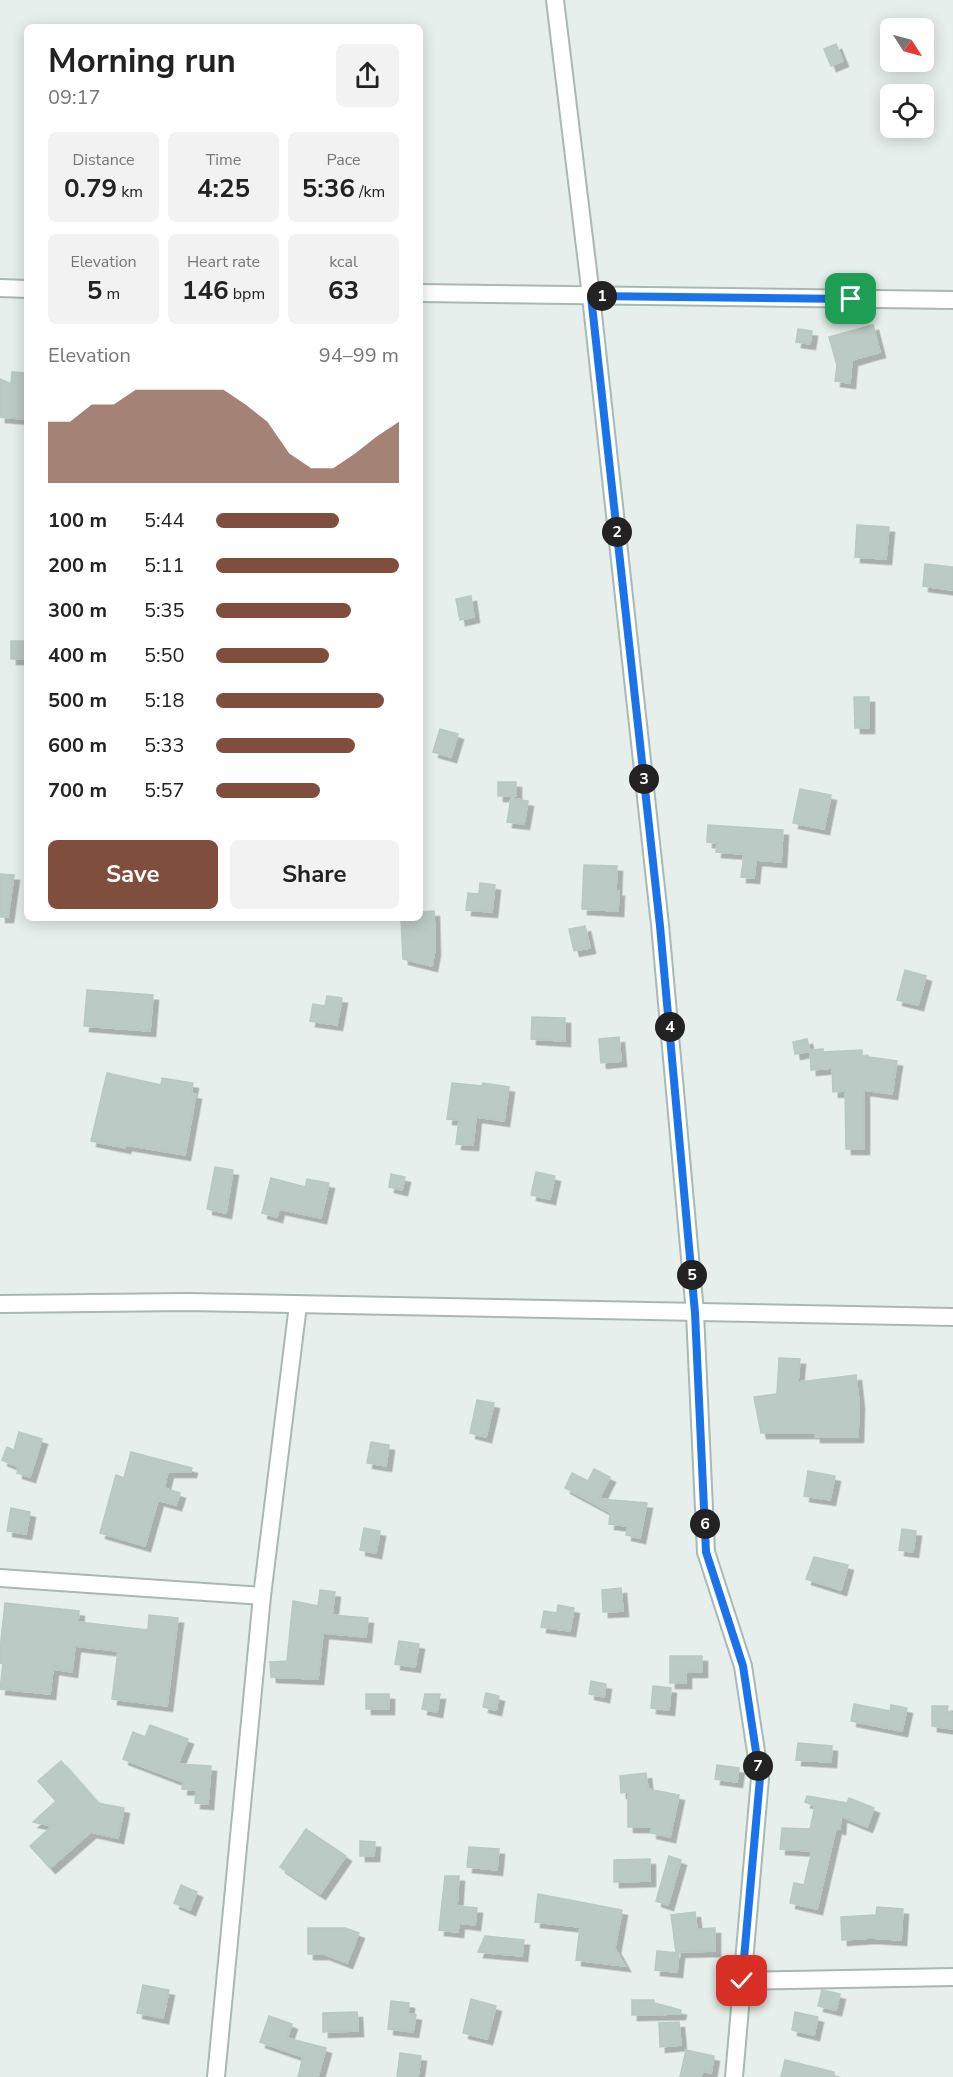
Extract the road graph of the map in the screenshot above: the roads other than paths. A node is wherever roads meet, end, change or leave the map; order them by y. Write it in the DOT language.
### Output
graph roads {
  1 [pos="555,0"];
  2 [pos="0,288"];
  3 [pos="24,289"];
  4 [pos="423,293"];
  5 [pos="591,296"];
  6 [pos="953,300"];
  7 [pos="0,1304"];
  8 [pos="298,1305"];
  9 [pos="695,1313"];
  10 [pos="953,1317"];
  11 [pos="0,1578"];
  12 [pos="262,1596"];
  13 [pos="953,1977"];
  14 [pos="742,1981"];
  15 [pos="216,2077"];
  16 [pos="734,2077"];
  1 -- 5 [label="street"];
  2 -- 3 [label="street"];
  4 -- 5 [label="street"];
  5 -- 6 [label="street"];
  5 -- 9 [label="street"];
  7 -- 8 [label="street"];
  8 -- 9 [label="street"];
  8 -- 12 [label="street"];
  9 -- 10 [label="street"];
  9 -- 14 [label="street"];
  11 -- 12 [label="street"];
  12 -- 15 [label="street"];
  13 -- 14 [label="street"];
  14 -- 16 [label="street"];
}
